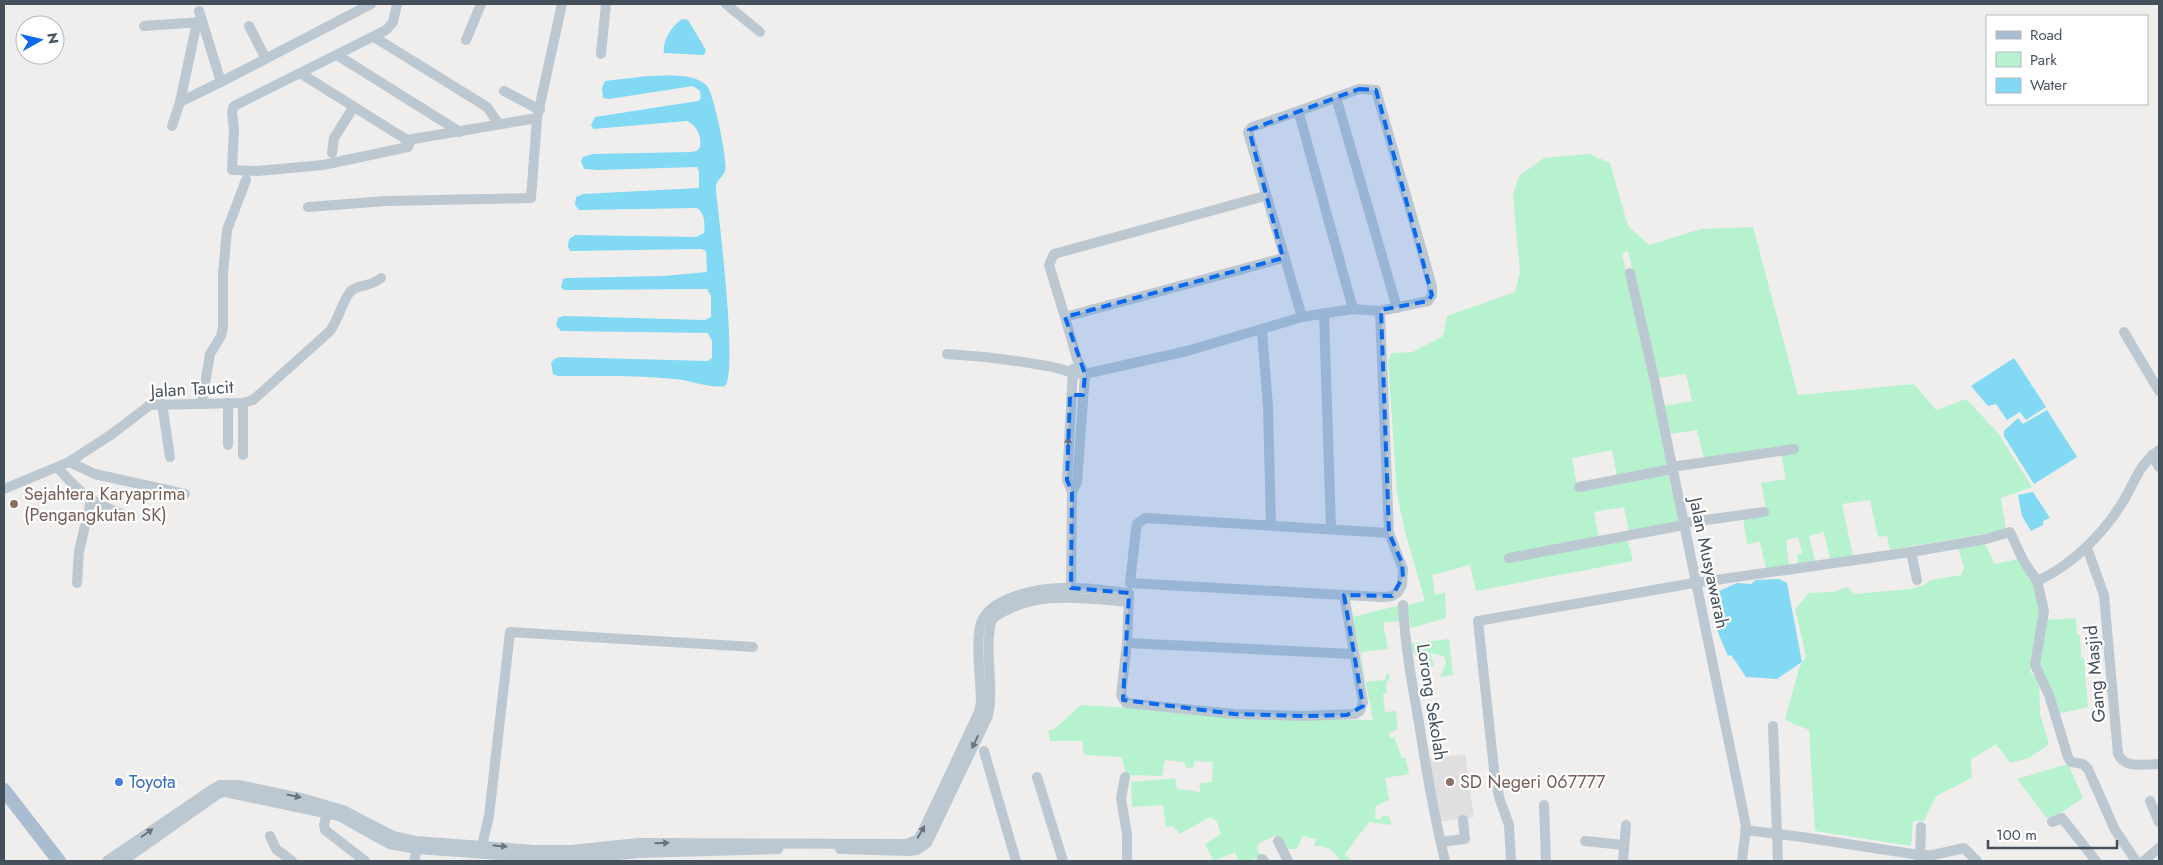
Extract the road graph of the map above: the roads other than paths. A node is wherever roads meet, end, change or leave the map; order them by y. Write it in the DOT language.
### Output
graph roads {
  1 [pos="370,4"];
  2 [pos="397,4"];
  3 [pos="481,4"];
  4 [pos="562,4"];
  5 [pos="606,4"];
  6 [pos="726,4"];
  7 [pos="199,11"];
  8 [pos="199,22"];
  9 [pos="144,26"];
  10 [pos="250,26"];
  11 [pos="760,32"];
  12 [pos="374,36"];
  13 [pos="466,40"];
  14 [pos="602,54"];
  15 [pos="337,55"];
  16 [pos="265,57"];
  17 [pos="300,73"];
  18 [pos="221,82"];
  19 [pos="504,91"];
  20 [pos="1336,97"];
  21 [pos="180,102"];
  22 [pos="352,108"];
  23 [pos="1296,112"];
  24 [pos="539,114"];
  25 [pos="498,124"];
  26 [pos="172,126"];
  27 [pos="460,132"];
  28 [pos="411,140"];
  29 [pos="332,153"];
  30 [pos="246,180"];
  31 [pos="1265,196"];
  32 [pos="308,207"];
  33 [pos="1283,258"];
  34 [pos="1630,273"];
  35 [pos="381,278"];
  36 [pos="1397,308"];
  37 [pos="1354,309"];
  38 [pos="1380,311"];
  39 [pos="1324,313"];
  40 [pos="1065,317"];
  41 [pos="1302,317"];
  42 [pos="1262,330"];
  43 [pos="2124,332"];
  44 [pos="947,354"];
  45 [pos="1077,359"];
  46 [pos="1071,374"];
  47 [pos="1085,374"];
  48 [pos="2159,391"];
  49 [pos="1070,395"];
  50 [pos="1083,395"];
  51 [pos="202,402"];
  52 [pos="228,402"];
  53 [pos="243,403"];
  54 [pos="162,404"];
  55 [pos="228,445"];
  56 [pos="1794,449"];
  57 [pos="2155,452"];
  58 [pos="242,455"];
  59 [pos="170,457"];
  60 [pos="69,462"];
  61 [pos="2159,467"];
  62 [pos="58,468"];
  63 [pos="1672,468"];
  64 [pos="1579,487"];
  65 [pos="4,490"];
  66 [pos="1072,492"];
  67 [pos="185,494"];
  68 [pos="90,501"];
  69 [pos="1764,512"];
  70 [pos="129,517"];
  71 [pos="1684,524"];
  72 [pos="1272,526"];
  73 [pos="1331,529"];
  74 [pos="1389,532"];
  75 [pos="2087,548"];
  76 [pos="1911,552"];
  77 [pos="1509,558"];
  78 [pos="1916,580"];
  79 [pos="2037,581"];
  80 [pos="77,583"];
  81 [pos="1696,584"];
  82 [pos="1071,592"];
  83 [pos="1129,593"];
  84 [pos="1344,595"];
  85 [pos="1403,605"];
  86 [pos="1127,642"];
  87 [pos="753,648"];
  88 [pos="1353,654"];
  89 [pos="1773,726"];
  90 [pos="984,751"];
  91 [pos="2159,764"];
  92 [pos="1037,777"];
  93 [pos="1125,777"];
  94 [pos="221,789"];
  95 [pos="4,790"];
  96 [pos="2150,802"];
  97 [pos="1544,805"];
  98 [pos="327,813"];
  99 [pos="341,813"];
  100 [pos="1463,820"];
  101 [pos="2052,822"];
  102 [pos="2159,822"];
  103 [pos="1626,825"];
  104 [pos="1921,827"];
  105 [pos="1746,830"];
  106 [pos="1778,835"];
  107 [pos="270,836"];
  108 [pos="1278,841"];
  109 [pos="1585,841"];
  110 [pos="1441,842"];
  111 [pos="1623,845"];
  112 [pos="772,846"];
  113 [pos="638,848"];
  114 [pos="2159,848"];
  115 [pos="417,849"];
  116 [pos="481,849"];
  117 [pos="729,849"];
  118 [pos="461,856"];
  119 [pos="652,857"];
  120 [pos="690,857"];
  121 [pos="1920,858"];
  122 [pos="505,859"];
  123 [pos="548,860"];
  124 [pos="59,861"];
  125 [pos="107,861"];
  126 [pos="123,861"];
  127 [pos="292,861"];
  128 [pos="365,861"];
  129 [pos="414,861"];
  130 [pos="730,861"];
  131 [pos="1016,861"];
  132 [pos="1063,861"];
  133 [pos="1127,861"];
  134 [pos="1288,861"];
  135 [pos="1445,861"];
  136 [pos="1511,861"];
  137 [pos="1546,861"];
  138 [pos="1623,861"];
  139 [pos="1742,861"];
  140 [pos="1778,861"];
  141 [pos="1977,861"];
  142 [pos="2096,861"];
  143 [pos="2136,861"];
  144 [pos="2144,861"];
  1 -- 16 [label="street"];
  2 -- 12 [label="street"];
  3 -- 13 [label="street"];
  4 -- 24 [label="street"];
  5 -- 14 [label="street"];
  6 -- 11 [label="street"];
  7 -- 8 [label="street"];
  8 -- 9 [label="street"];
  8 -- 18 [label="street"];
  8 -- 21 [label="street"];
  10 -- 16 [label="street"];
  12 -- 15 [label="street"];
  12 -- 25 [label="street"];
  15 -- 17 [label="street"];
  15 -- 27 [label="street"];
  16 -- 18 [label="street"];
  17 -- 22 [label="street"];
  17 -- 28 [label="street"];
  18 -- 21 [label="street"];
  19 -- 24 [label="street"];
  20 -- 23 [label="street"];
  20 -- 36 [label="street"];
  20 -- 36 [label="street"];
  21 -- 26 [label="street"];
  22 -- 28 [label="street"];
  22 -- 29 [label="street"];
  23 -- 31 [label="street"];
  23 -- 37 [label="street"];
  24 -- 25 [label="street"];
  24 -- 32 [label="street"];
  25 -- 27 [label="street"];
  27 -- 28 [label="street"];
  30 -- 51 [label="street"];
  31 -- 33 [label="street"];
  31 -- 40 [label="street"];
  33 -- 40 [label="street"];
  33 -- 41 [label="street"];
  34 -- 63 [label="street, Jalan Musyawarah"];
  35 -- 53 [label="street, Jalan Taucit"];
  36 -- 38 [label="street"];
  37 -- 38 [label="street"];
  37 -- 39 [label="street"];
  38 -- 74 [label="street"];
  39 -- 41 [label="street"];
  39 -- 73 [label="street"];
  40 -- 45 [label="street"];
  41 -- 42 [label="street"];
  42 -- 47 [label="street"];
  42 -- 72 [label="street"];
  43 -- 48 [label="street"];
  44 -- 46 [label="street"];
  45 -- 46 [label="street"];
  45 -- 47 [label="street"];
  46 -- 47 [label="street"];
  46 -- 49 [label="street"];
  47 -- 50 [label="street"];
  49 -- 50 [label="street"];
  66 -- 49 [label="street, one-way"];
  50 -- 66 [label="street"];
  51 -- 52 [label="street, Jalan Taucit"];
  51 -- 54 [label="street, Jalan Taucit"];
  52 -- 53 [label="street, Jalan Taucit"];
  52 -- 55 [label="street"];
  53 -- 58 [label="street"];
  54 -- 59 [label="street"];
  54 -- 60 [label="street, Jalan Taucit"];
  56 -- 63 [label="street"];
  57 -- 61 [label="street"];
  57 -- 75 [label="street"];
  60 -- 62 [label="street, Jalan Taucit"];
  60 -- 67 [label="street"];
  62 -- 65 [label="street, Jalan Taucit"];
  62 -- 68 [label="street"];
  63 -- 64 [label="street"];
  63 -- 71 [label="street, Jalan Musyawarah"];
  66 -- 82 [label="street"];
  68 -- 70 [label="street"];
  68 -- 80 [label="street"];
  69 -- 71 [label="street"];
  71 -- 77 [label="street"];
  71 -- 81 [label="street, Jalan Musyawarah"];
  72 -- 73 [label="street"];
  72 -- 83 [label="street"];
  73 -- 74 [label="street"];
  74 -- 84 [label="street"];
  75 -- 79 [label="street"];
  75 -- 91 [label="street, Gang Masjid"];
  76 -- 78 [label="street"];
  76 -- 79 [label="street"];
  76 -- 81 [label="street"];
  79 -- 143 [label="street"];
  81 -- 105 [label="street, Jalan Musyawarah"];
  81 -- 136 [label="street"];
  82 -- 83 [label="street"];
  82 -- 112 [label="street"];
  83 -- 84 [label="street"];
  83 -- 86 [label="street"];
  84 -- 88 [label="street"];
  85 -- 110 [label="street, Lorong Sekolah"];
  86 -- 88 [label="street"];
  86 -- 88 [label="street"];
  87 -- 116 [label="street"];
  89 -- 106 [label="street"];
  90 -- 131 [label="street"];
  92 -- 132 [label="street"];
  93 -- 133 [label="street"];
  94 -- 98 [label="street"];
  94 -- 99 [label="street, one-way"];
  125 -- 94 [label="street, one-way"];
  94 -- 126 [label="street"];
  95 -- 124 [label="main road"];
  96 -- 102 [label="street"];
  97 -- 137 [label="street"];
  98 -- 99 [label="street"];
  98 -- 128 [label="street"];
  99 -- 115 [label="street"];
  99 -- 116 [label="street"];
  100 -- 110 [label="street"];
  101 -- 142 [label="street"];
  103 -- 111 [label="street"];
  104 -- 121 [label="street"];
  105 -- 106 [label="street"];
  105 -- 139 [label="street, Jalan Musyawarah"];
  106 -- 121 [label="street"];
  106 -- 140 [label="street"];
  107 -- 127 [label="street"];
  108 -- 134 [label="street"];
  109 -- 111 [label="street"];
  110 -- 135 [label="street, Lorong Sekolah"];
  111 -- 138 [label="street"];
  113 -- 112 [label="street, one-way"];
  112 -- 117 [label="street"];
  116 -- 113 [label="street, one-way"];
  113 -- 119 [label="street"];
  113 -- 123 [label="street"];
  114 -- 144 [label="street"];
  115 -- 118 [label="street"];
  115 -- 129 [label="street"];
  116 -- 118 [label="street"];
  116 -- 122 [label="street"];
  117 -- 120 [label="street"];
  117 -- 130 [label="street"];
  119 -- 120 [label="street"];
  121 -- 141 [label="street"];
  122 -- 123 [label="street"];
}
